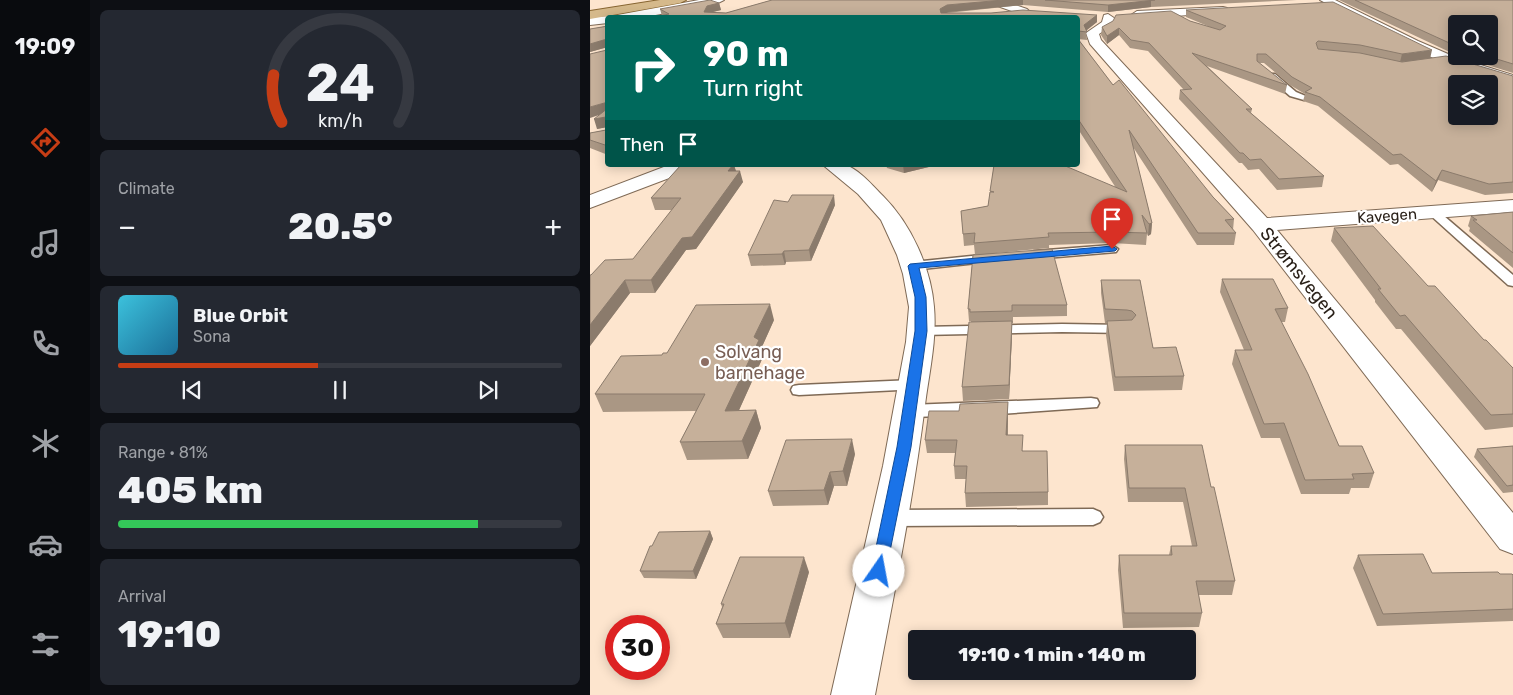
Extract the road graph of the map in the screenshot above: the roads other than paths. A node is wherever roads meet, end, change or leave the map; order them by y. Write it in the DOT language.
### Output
graph roads {
  1 [pos="680,0"];
  2 [pos="718,0"];
  3 [pos="990,0"];
  4 [pos="1137,0"];
  5 [pos="1329,2"];
  6 [pos="1236,9"];
  7 [pos="1168,12"];
  8 [pos="1151,13"];
  9 [pos="992,14"];
  10 [pos="590,15"];
  11 [pos="633,15"];
  12 [pos="605,19"];
  13 [pos="590,21"];
  14 [pos="1182,21"];
  15 [pos="1102,23"];
  16 [pos="1448,59"];
  17 [pos="1448,60"];
  18 [pos="1433,63"];
  19 [pos="1466,65"];
  20 [pos="1266,71"];
  21 [pos="1513,80"];
  22 [pos="1304,97"];
  23 [pos="681,167"];
  24 [pos="835,167"];
  25 [pos="590,202"];
  26 [pos="1513,206"];
  27 [pos="1433,212"];
  28 [pos="1261,225"];
  29 [pos="1112,249"];
  30 [pos="1024,256"];
  31 [pos="1004,257"];
  32 [pos="913,266"];
  33 [pos="1513,282"];
  34 [pos="1126,329"];
  35 [pos="921,331"];
  36 [pos="799,390"];
  37 [pos="911,398"];
  38 [pos="1091,403"];
  39 [pos="1093,517"];
  40 [pos="889,518"];
  41 [pos="1513,539"];
  42 [pos="853,695"];
  1 -- 10 [label="main road"];
  2 -- 11 [label="street"];
  3 -- 9 [label="street"];
  4 -- 8 [label="street"];
  5 -- 16 [label="street"];
  6 -- 7 [label="street"];
  7 -- 8 [label="street"];
  7 -- 14 [label="lane"];
  8 -- 15 [label="street"];
  12 -- 13 [label="street"];
  15 -- 28 [label="street, Strømsvegen"];
  17 -- 18 [label="lane"];
  19 -- 21 [label="street"];
  20 -- 22 [label="lane"];
  23 -- 25 [label="street"];
  24 -- 32 [label="street"];
  26 -- 27 [label="street, Kavegen"];
  27 -- 28 [label="street, Kavegen"];
  27 -- 33 [label="lane"];
  28 -- 41 [label="street, Strømsvegen"];
  29 -- 30 [label="lane"];
  31 -- 32 [label="lane"];
  32 -- 35 [label="street"];
  34 -- 35 [label="lane"];
  35 -- 37 [label="street"];
  36 -- 37 [label="lane"];
  37 -- 38 [label="lane"];
  37 -- 40 [label="street"];
  39 -- 40 [label="lane"];
  40 -- 42 [label="street"];
}
